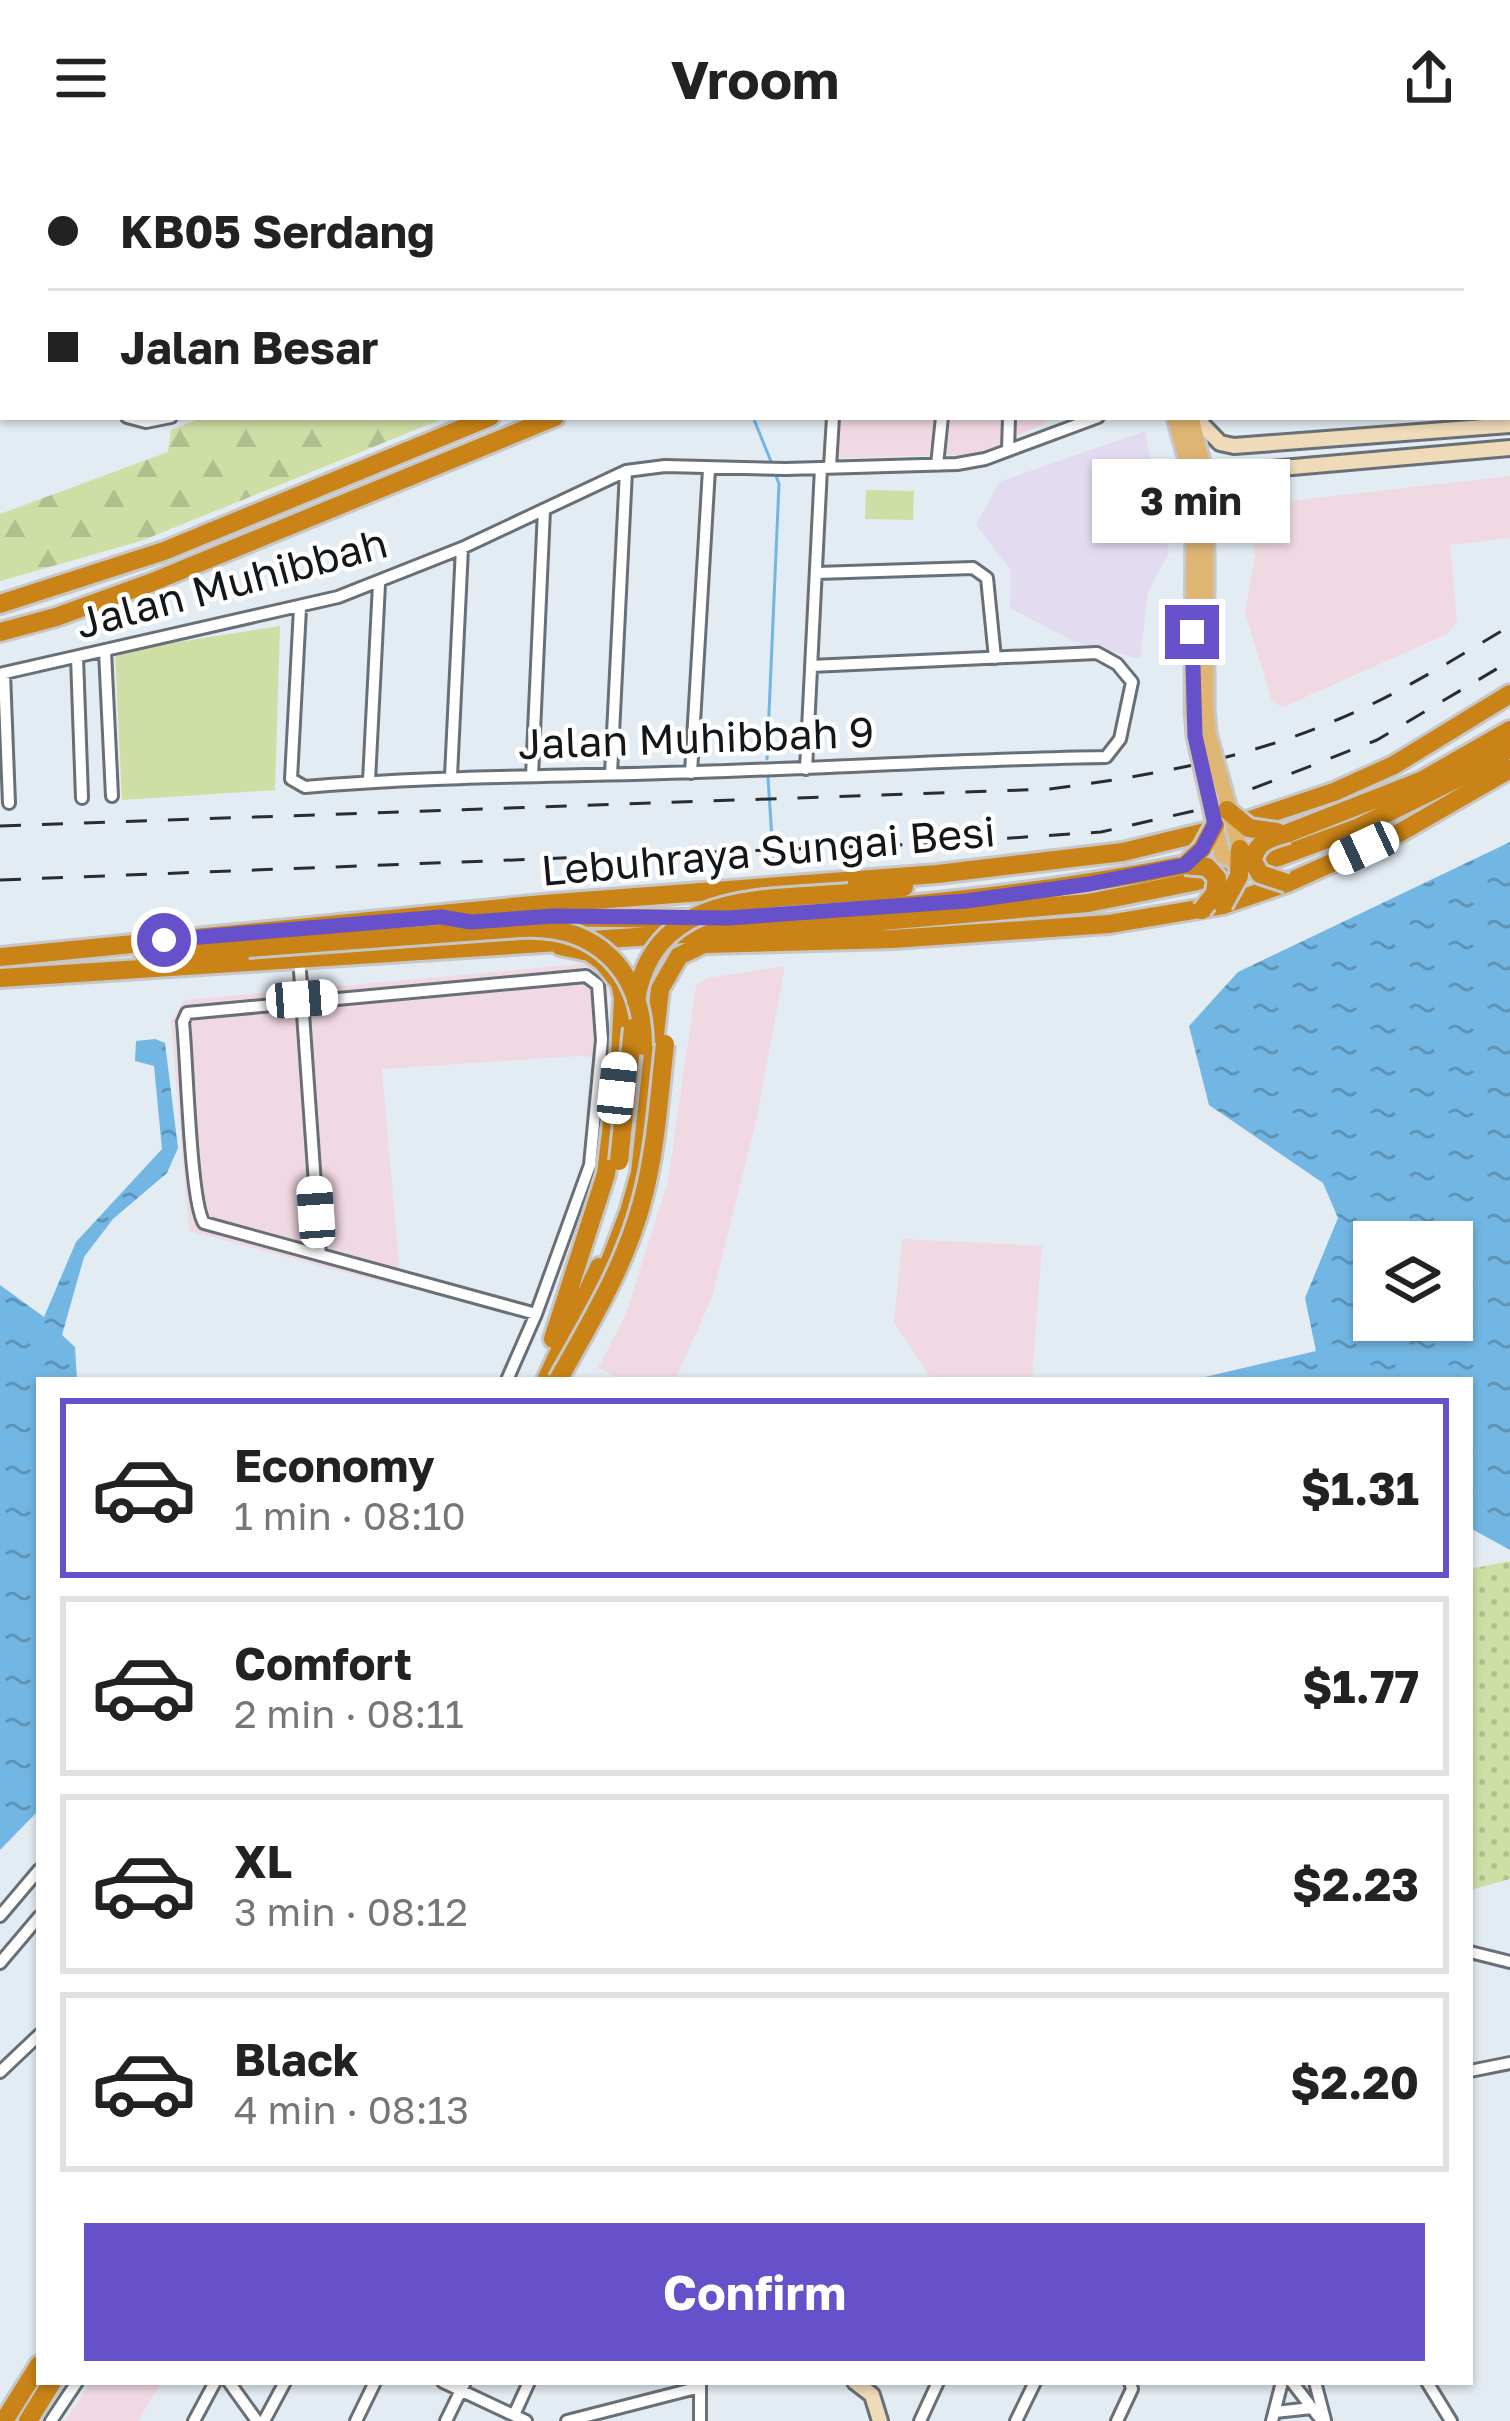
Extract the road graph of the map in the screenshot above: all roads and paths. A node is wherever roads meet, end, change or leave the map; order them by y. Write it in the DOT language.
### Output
graph roads {
  1 [pos="483,420"];
  2 [pos="547,420"];
  3 [pos="833,420"];
  4 [pos="942,420"];
  5 [pos="1009,420"];
  6 [pos="1090,420"];
  7 [pos="1194,420"];
  8 [pos="1196,420"];
  9 [pos="1177,425"];
  10 [pos="1510,425"];
  11 [pos="1476,428"];
  12 [pos="1412,432"];
  13 [pos="1376,434"];
  14 [pos="1506,449"];
  15 [pos="1008,450"];
  16 [pos="1399,451"];
  17 [pos="938,465"];
  18 [pos="825,468"];
  19 [pos="710,469"];
  20 [pos="626,471"];
  21 [pos="544,510"];
  22 [pos="1208,541"];
  23 [pos="462,548"];
  24 [pos="816,573"];
  25 [pos="379,584"];
  26 [pos="0,604"];
  27 [pos="300,608"];
  28 [pos="0,632"];
  29 [pos="105,652"];
  30 [pos="77,657"];
  31 [pos="994,658"];
  32 [pos="812,666"];
  33 [pos="2,673"];
  34 [pos="1510,694"];
  35 [pos="1199,708"];
  36 [pos="1505,740"];
  37 [pos="3,744"];
  38 [pos="806,769"];
  39 [pos="1510,769"];
  40 [pos="692,772"];
  41 [pos="611,774"];
  42 [pos="451,776"];
  43 [pos="532,776"];
  44 [pos="369,781"];
  45 [pos="112,796"];
  46 [pos="82,798"];
  47 [pos="9,803"];
  48 [pos="1221,817"];
  49 [pos="1288,832"];
  50 [pos="1240,849"];
  51 [pos="1085,858"];
  52 [pos="1185,865"];
  53 [pos="1287,883"];
  54 [pos="849,893"];
  55 [pos="988,896"];
  56 [pos="1223,905"];
  57 [pos="1202,910"];
  58 [pos="441,917"];
  59 [pos="871,922"];
  60 [pos="950,933"];
  61 [pos="529,942"];
  62 [pos="0,945"];
  63 [pos="123,946"];
  64 [pos="68,951"];
  65 [pos="0,957"];
  66 [pos="299,957"];
  67 [pos="0,978"];
  68 [pos="302,999"];
  69 [pos="320,1256"];
  70 [pos="536,1314"];
  71 [pos="553,1339"];
  72 [pos="508,1377"];
  73 [pos="534,1377"];
  74 [pos="547,1377"];
  75 [pos="561,1377"];
  76 [pos="36,1874"];
  77 [pos="0,1916"];
  78 [pos="36,1921"];
  79 [pos="1473,1953"];
  80 [pos="1510,1962"];
  81 [pos="0,1964"];
  82 [pos="36,2038"];
  83 [pos="1510,2063"];
  84 [pos="1473,2071"];
  85 [pos="0,2072"];
  86 [pos="36,2370"];
  87 [pos="50,2385"];
  88 [pos="75,2385"];
  89 [pos="213,2385"];
  90 [pos="231,2385"];
  91 [pos="283,2385"];
  92 [pos="374,2385"];
  93 [pos="529,2385"];
  94 [pos="696,2385"];
  95 [pos="700,2385"];
  96 [pos="858,2385"];
  97 [pos="937,2385"];
  98 [pos="1034,2385"];
  99 [pos="1131,2385"];
  100 [pos="1281,2385"];
  101 [pos="1294,2385"];
  102 [pos="1316,2385"];
  103 [pos="1429,2385"];
  104 [pos="463,2386"];
  105 [pos="21,2394"];
  106 [pos="1312,2408"];
  107 [pos="0,2410"];
  108 [pos="1274,2416"];
  109 [pos="520,2418"];
  110 [pos="4,2421"];
  111 [pos="28,2421"];
  112 [pos="52,2421"];
  113 [pos="194,2421"];
  114 [pos="261,2421"];
  115 [pos="356,2421"];
  116 [pos="446,2421"];
  117 [pos="567,2421"];
  118 [pos="700,2421"];
  119 [pos="880,2421"];
  120 [pos="920,2421"];
  121 [pos="1016,2421"];
  122 [pos="1117,2421"];
  123 [pos="1324,2421"];
  124 [pos="1451,2421"];
  1 -- 26 [label="highway"];
  2 -- 28 [label="highway"];
  3 -- 18 [label="street"];
  4 -- 17 [label="street"];
  5 -- 15 [label="street"];
  6 -- 15 [label="street, Jalan Muhibbah"];
  7 -- 22 [label="main road"];
  8 -- 13 [label="main road"];
  9 -- 35 [label="main road"];
  10 -- 11 [label="main road"];
  11 -- 12 [label="main road"];
  11 -- 14 [label="main road"];
  12 -- 13 [label="main road"];
  12 -- 16 [label="main road"];
  13 -- 16 [label="main road"];
  14 -- 16 [label="main road"];
  15 -- 17 [label="street, Jalan Muhibbah"];
  16 -- 22 [label="main road"];
  17 -- 18 [label="street, Jalan Muhibbah"];
  18 -- 19 [label="street, Jalan Muhibbah"];
  18 -- 24 [label="street"];
  19 -- 20 [label="street, Jalan Muhibbah"];
  19 -- 40 [label="street"];
  20 -- 21 [label="street, Jalan Muhibbah"];
  20 -- 41 [label="street"];
  21 -- 23 [label="street, Jalan Muhibbah"];
  21 -- 43 [label="street"];
  22 -- 35 [label="main road"];
  23 -- 25 [label="street, Jalan Muhibbah"];
  23 -- 42 [label="street"];
  24 -- 31 [label="street"];
  24 -- 32 [label="street"];
  25 -- 27 [label="street, Jalan Muhibbah"];
  25 -- 44 [label="street"];
  27 -- 29 [label="street, Jalan Muhibbah"];
  27 -- 44 [label="street, Jalan Muhibbah 9"];
  29 -- 30 [label="street, Jalan Muhibbah"];
  29 -- 45 [label="street"];
  30 -- 33 [label="street, Jalan Muhibbah"];
  30 -- 46 [label="street"];
  31 -- 32 [label="street"];
  31 -- 38 [label="street, Jalan Muhibbah 9"];
  32 -- 38 [label="street"];
  33 -- 37 [label="street"];
  34 -- 51 [label="highway, Lebuhraya Sungai Besi"];
  35 -- 48 [label="main road, bridge"];
  36 -- 49 [label="highway"];
  36 -- 59 [label="highway, Lebuhraya Sungai Besi"];
  37 -- 47 [label="street"];
  38 -- 40 [label="street, Jalan Muhibbah 9"];
  39 -- 53 [label="highway"];
  40 -- 41 [label="street, Jalan Muhibbah 9"];
  41 -- 43 [label="street, Jalan Muhibbah 9"];
  42 -- 43 [label="street, Jalan Muhibbah 9"];
  42 -- 44 [label="street, Jalan Muhibbah 9"];
  48 -- 49 [label="highway, bridge"];
  48 -- 50 [label="main road, bridge"];
  48 -- 52 [label="highway, bridge"];
  49 -- 53 [label="highway, bridge"];
  50 -- 56 [label="highway, bridge"];
  51 -- 54 [label="highway"];
  51 -- 58 [label="highway, Lebuhraya Sungai Besi"];
  52 -- 55 [label="highway"];
  52 -- 57 [label="highway, bridge"];
  53 -- 56 [label="highway"];
  54 -- 55 [label="highway"];
  54 -- 71 [label="highway, bridge"];
  55 -- 58 [label="highway"];
  56 -- 57 [label="highway, bridge"];
  57 -- 60 [label="highway"];
  58 -- 63 [label="highway, Lebuhraya Sungai Besi"];
  59 -- 60 [label="highway"];
  59 -- 61 [label="highway, Lebuhraya Sungai Besi"];
  60 -- 75 [label="highway, bridge"];
  61 -- 66 [label="highway, Lebuhraya Sungai Besi"];
  61 -- 71 [label="highway"];
  62 -- 63 [label="highway"];
  63 -- 64 [label="highway, Lebuhraya Sungai Besi"];
  64 -- 65 [label="highway, Lebuhraya Sungai Besi"];
  64 -- 74 [label="highway, bridge"];
  66 -- 67 [label="highway, Lebuhraya Sungai Besi"];
  66 -- 68 [label="street"];
  68 -- 69 [label="street"];
  68 -- 69 [label="street"];
  68 -- 70 [label="street"];
  69 -- 70 [label="street"];
  70 -- 72 [label="street"];
  71 -- 73 [label="highway"];
  76 -- 77 [label="street"];
  78 -- 81 [label="street"];
  79 -- 80 [label="street"];
  82 -- 85 [label="street"];
  83 -- 84 [label="street"];
  86 -- 105 [label="highway"];
  87 -- 111 [label="highway"];
  88 -- 112 [label="street"];
  89 -- 113 [label="street"];
  90 -- 114 [label="street"];
  91 -- 114 [label="street"];
  92 -- 115 [label="street"];
  93 -- 109 [label="street"];
  94 -- 117 [label="street"];
  95 -- 118 [label="street"];
  96 -- 119 [label="main road"];
  97 -- 120 [label="street"];
  98 -- 121 [label="street"];
  99 -- 122 [label="street"];
  100 -- 108 [label="street"];
  101 -- 106 [label="street"];
  102 -- 123 [label="street"];
  103 -- 124 [label="street"];
  104 -- 109 [label="street"];
  104 -- 116 [label="street"];
  105 -- 107 [label="street"];
  105 -- 110 [label="highway"];
  106 -- 108 [label="street"];
  106 -- 123 [label="street"];
}
